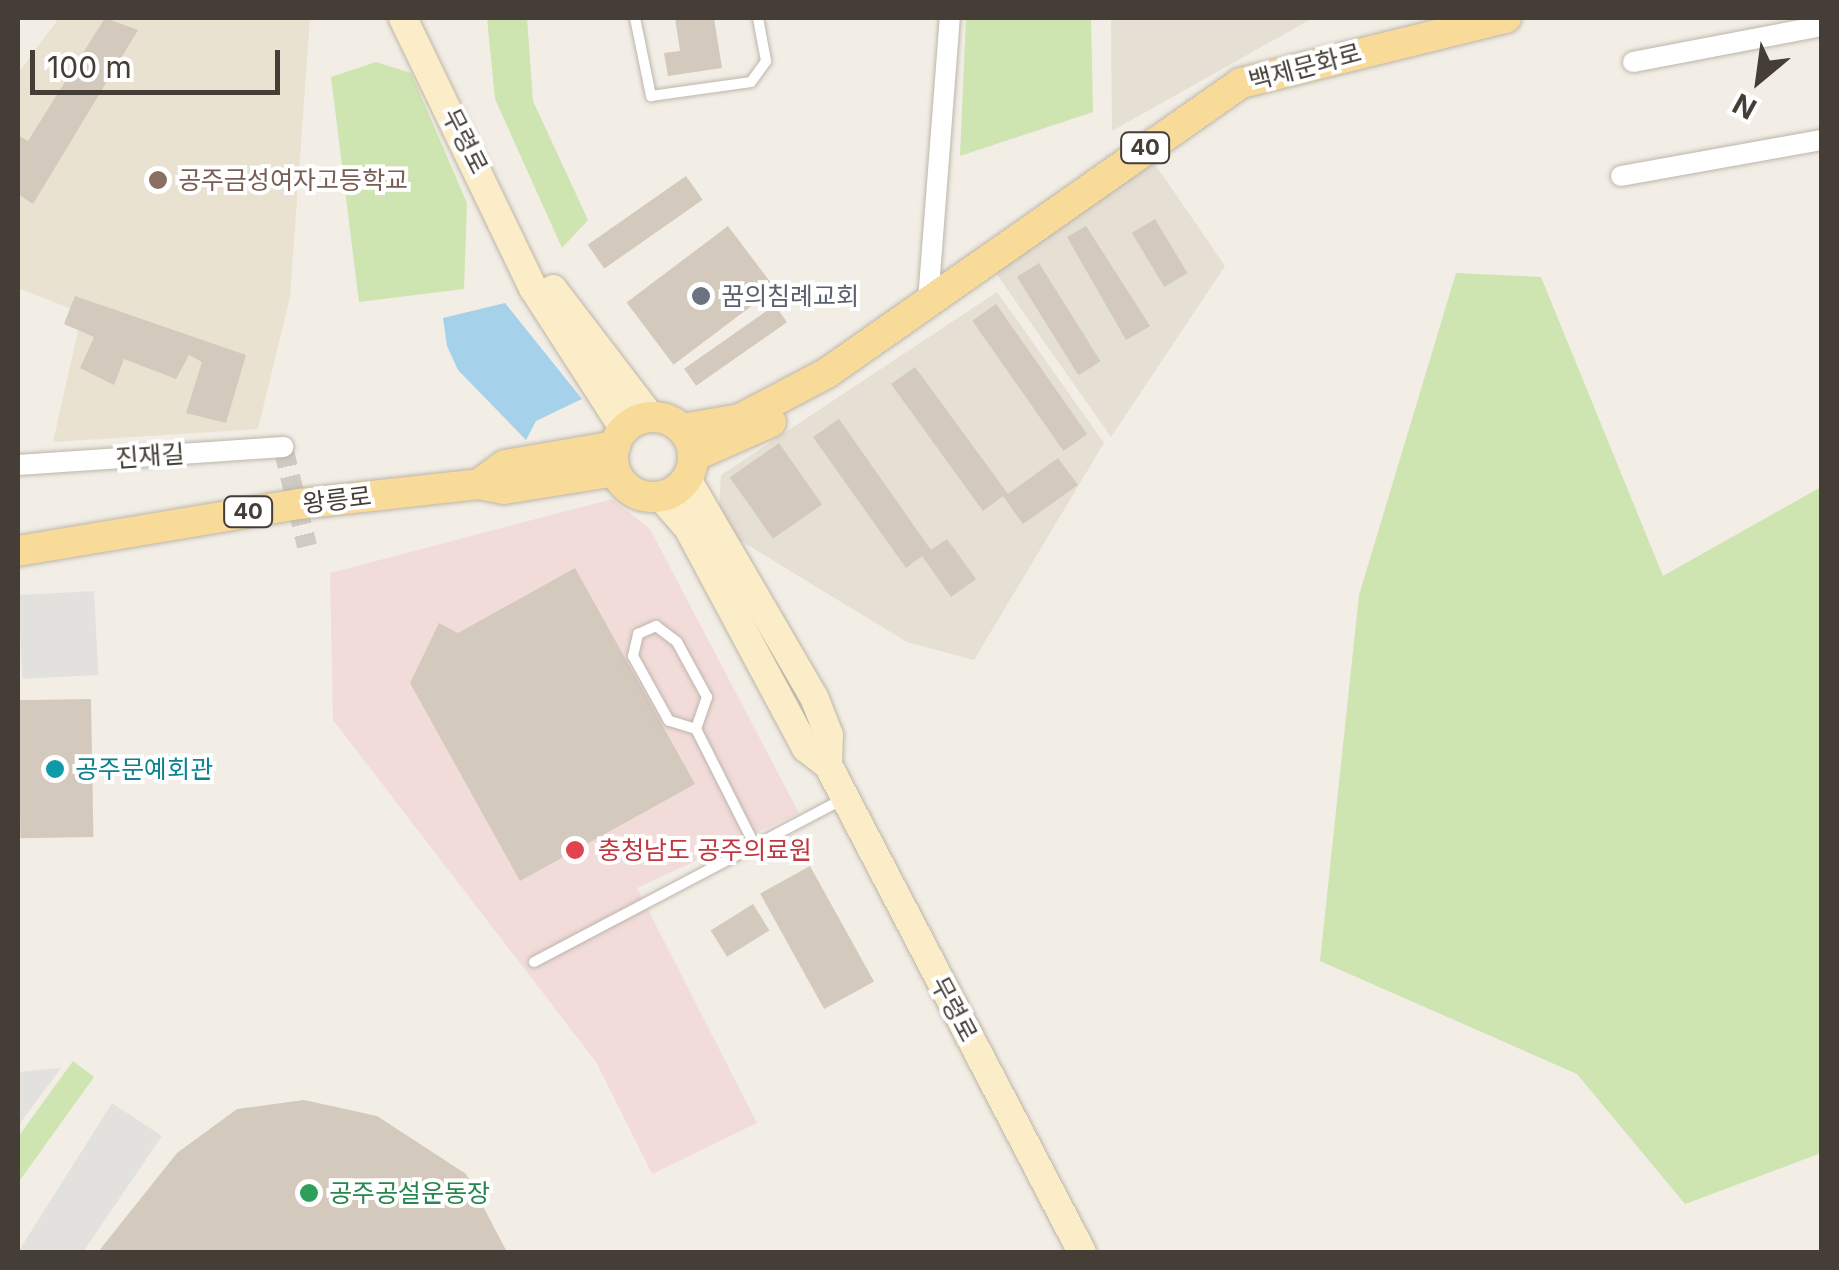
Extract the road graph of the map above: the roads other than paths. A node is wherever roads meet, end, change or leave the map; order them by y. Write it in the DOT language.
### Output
graph roads {
  1 [pos="403,18"];
  2 [pos="635,18"];
  3 [pos="758,18"];
  4 [pos="950,18"];
  5 [pos="1506,18"];
  6 [pos="1822,26"];
  7 [pos="1634,62"];
  8 [pos="1822,140"];
  9 [pos="1620,176"];
  10 [pos="928,302"];
  11 [pos="626,441"];
  12 [pos="284,447"];
  13 [pos="688,455"];
  14 [pos="18,465"];
  15 [pos="662,497"];
  16 [pos="18,551"];
  17 [pos="696,729"];
  18 [pos="828,764"];
  19 [pos="846,798"];
  20 [pos="755,846"];
  21 [pos="534,962"];
  22 [pos="1082,1252"];
  1 -- 11 [label="main road, 무령로"];
  2 -- 3 [label="lane"];
  4 -- 10 [label="street"];
  5 -- 10 [label="main road, 백제문화로 / 40"];
  6 -- 7 [label="street"];
  8 -- 9 [label="street"];
  10 -- 13 [label="main road, 백제문화로 / 40"];
  11 -- 13 [label="main road"];
  11 -- 15 [label="main road"];
  11 -- 16 [label="main road, 왕릉로 / 40"];
  12 -- 14 [label="street, 진재길"];
  13 -- 15 [label="main road, 백제문화로 / 40"];
  13 -- 18 [label="main road, 무령로"];
  15 -- 18 [label="main road, 무령로"];
  17 -- 17 [label="lane"];
  17 -- 20 [label="lane"];
  18 -- 19 [label="main road, 무령로"];
  19 -- 20 [label="lane"];
  19 -- 22 [label="main road, 무령로"];
  20 -- 21 [label="lane"];
}
